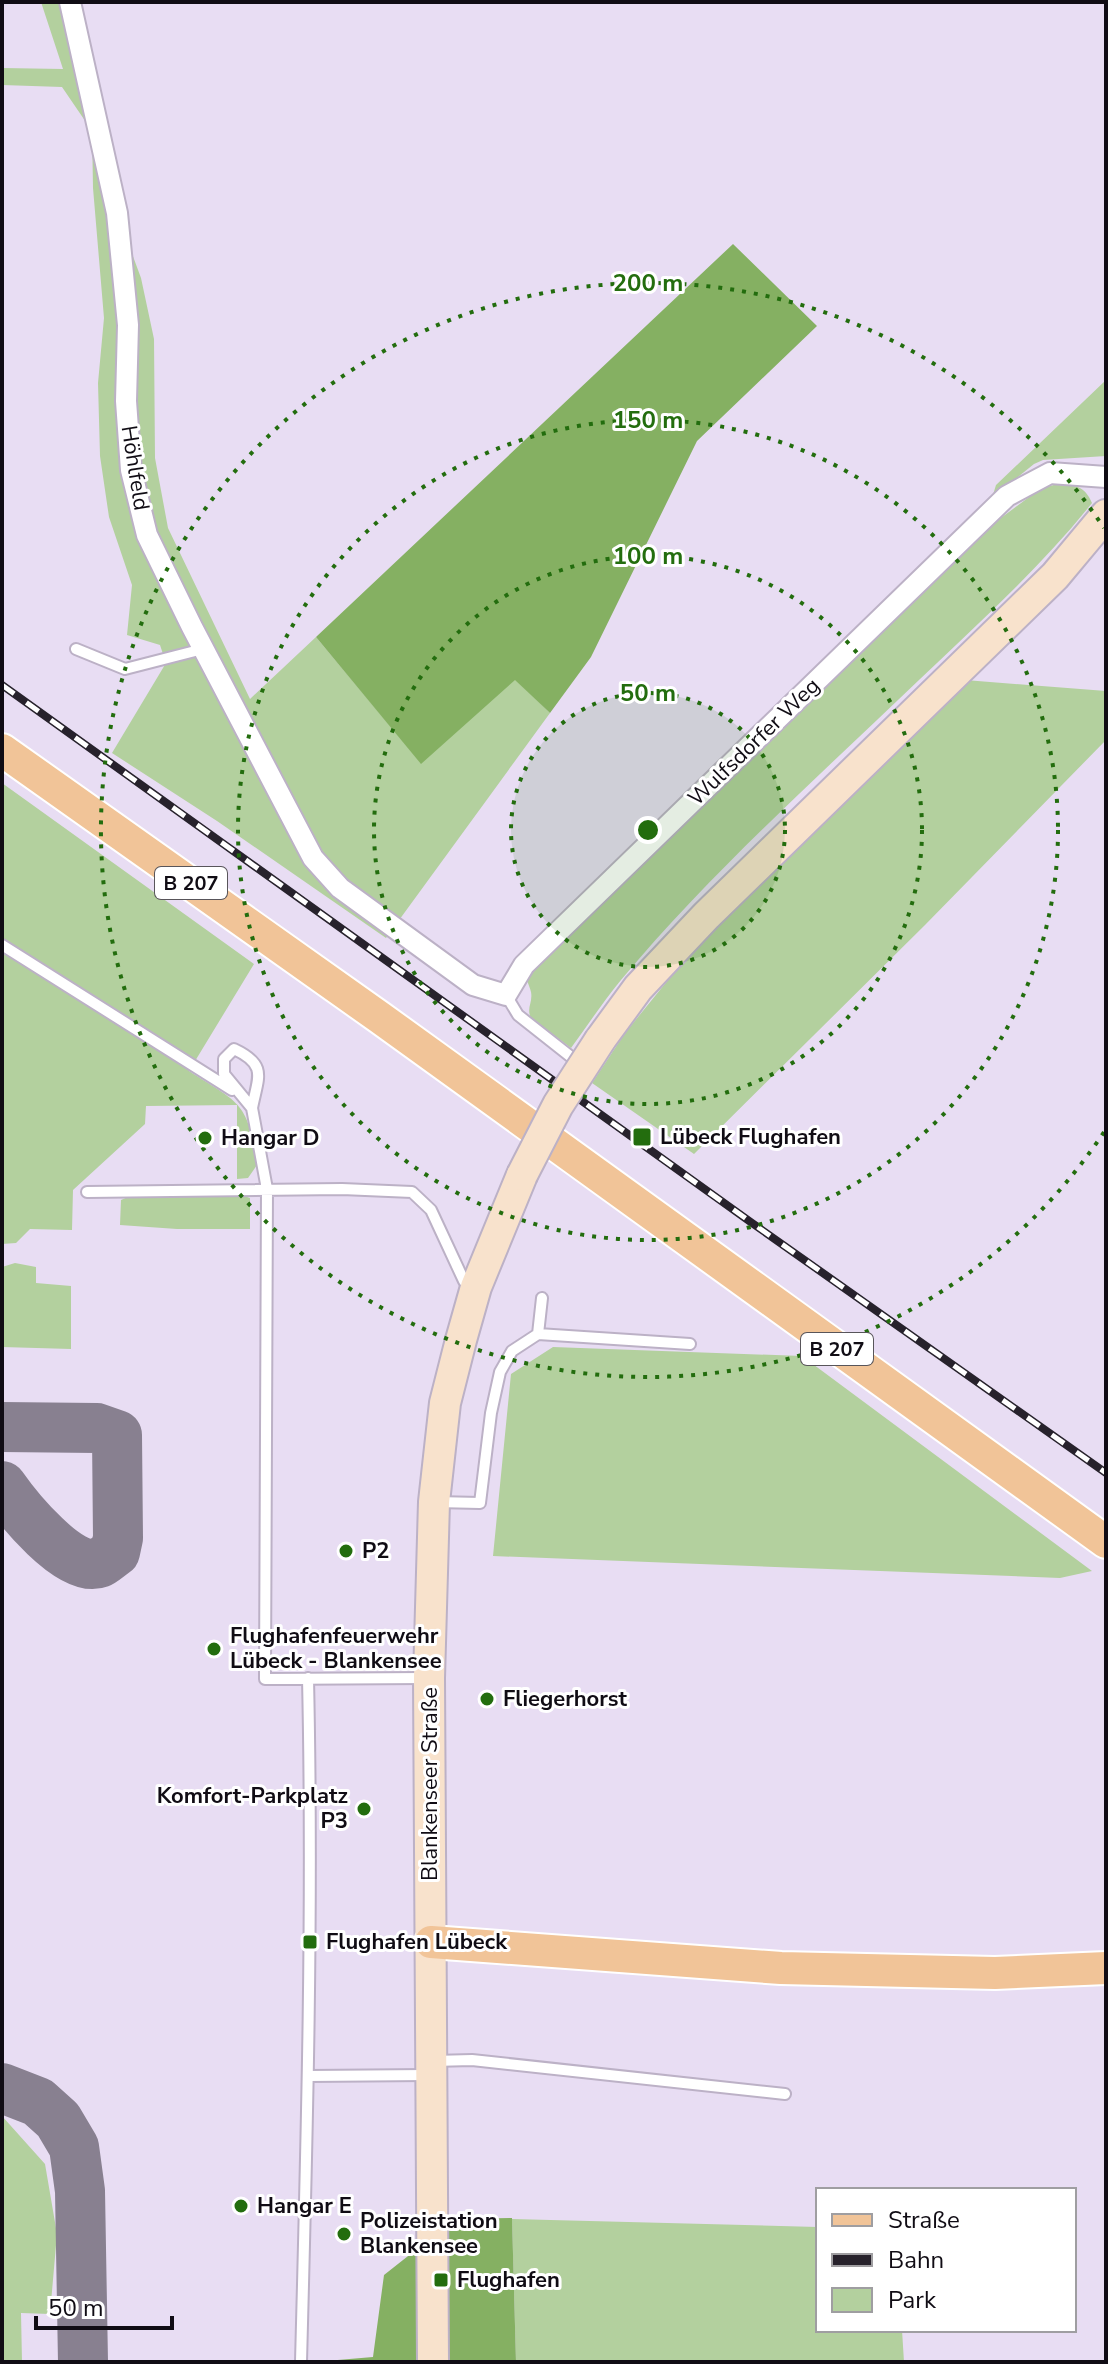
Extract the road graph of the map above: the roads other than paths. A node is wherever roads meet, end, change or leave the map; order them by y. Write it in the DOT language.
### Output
graph roads {
  1 [pos="70,2"];
  2 [pos="1106,477"];
  3 [pos="1106,515"];
  4 [pos="76,649"];
  5 [pos="203,649"];
  6 [pos="2,750"];
  7 [pos="2,945"];
  8 [pos="506,995"];
  9 [pos="589,1071"];
  10 [pos="241,1095"];
  11 [pos="252,1108"];
  12 [pos="267,1189"];
  13 [pos="87,1192"];
  14 [pos="476,1287"];
  15 [pos="542,1298"];
  16 [pos="538,1334"];
  17 [pos="690,1344"];
  18 [pos="434,1502"];
  19 [pos="1106,1542"];
  20 [pos="308,1678"];
  21 [pos="429,1678"];
  22 [pos="431,1942"];
  23 [pos="1106,1968"];
  24 [pos="433,2068"];
  25 [pos="309,2076"];
  26 [pos="785,2094"];
  27 [pos="301,2362"];
  28 [pos="433,2362"];
  1 -- 5 [label="street, Höhlfeld"];
  2 -- 8 [label="street, Wulfsdorfer Weg"];
  3 -- 14 [label="street, Blankenseer Straße, bridge"];
  4 -- 5 [label="lane"];
  5 -- 8 [label="street, Höhlfeld"];
  6 -- 19 [label="main road, B 207"];
  7 -- 10 [label="lane"];
  8 -- 9 [label="lane"];
  10 -- 11 [label="lane"];
  10 -- 11 [label="lane"];
  11 -- 12 [label="lane"];
  12 -- 13 [label="lane"];
  12 -- 14 [label="lane"];
  12 -- 20 [label="lane"];
  14 -- 18 [label="street, Blankenseer Straße"];
  15 -- 16 [label="lane"];
  16 -- 17 [label="lane"];
  16 -- 18 [label="lane"];
  18 -- 21 [label="street, Blankenseer Straße"];
  20 -- 21 [label="lane"];
  20 -- 25 [label="lane"];
  21 -- 22 [label="street, Blankenseer Straße"];
  22 -- 23 [label="main road"];
  22 -- 24 [label="street, Blankenseer Straße"];
  24 -- 25 [label="lane"];
  24 -- 26 [label="lane"];
  24 -- 28 [label="street, Blankenseer Straße"];
  25 -- 27 [label="lane"];
}
